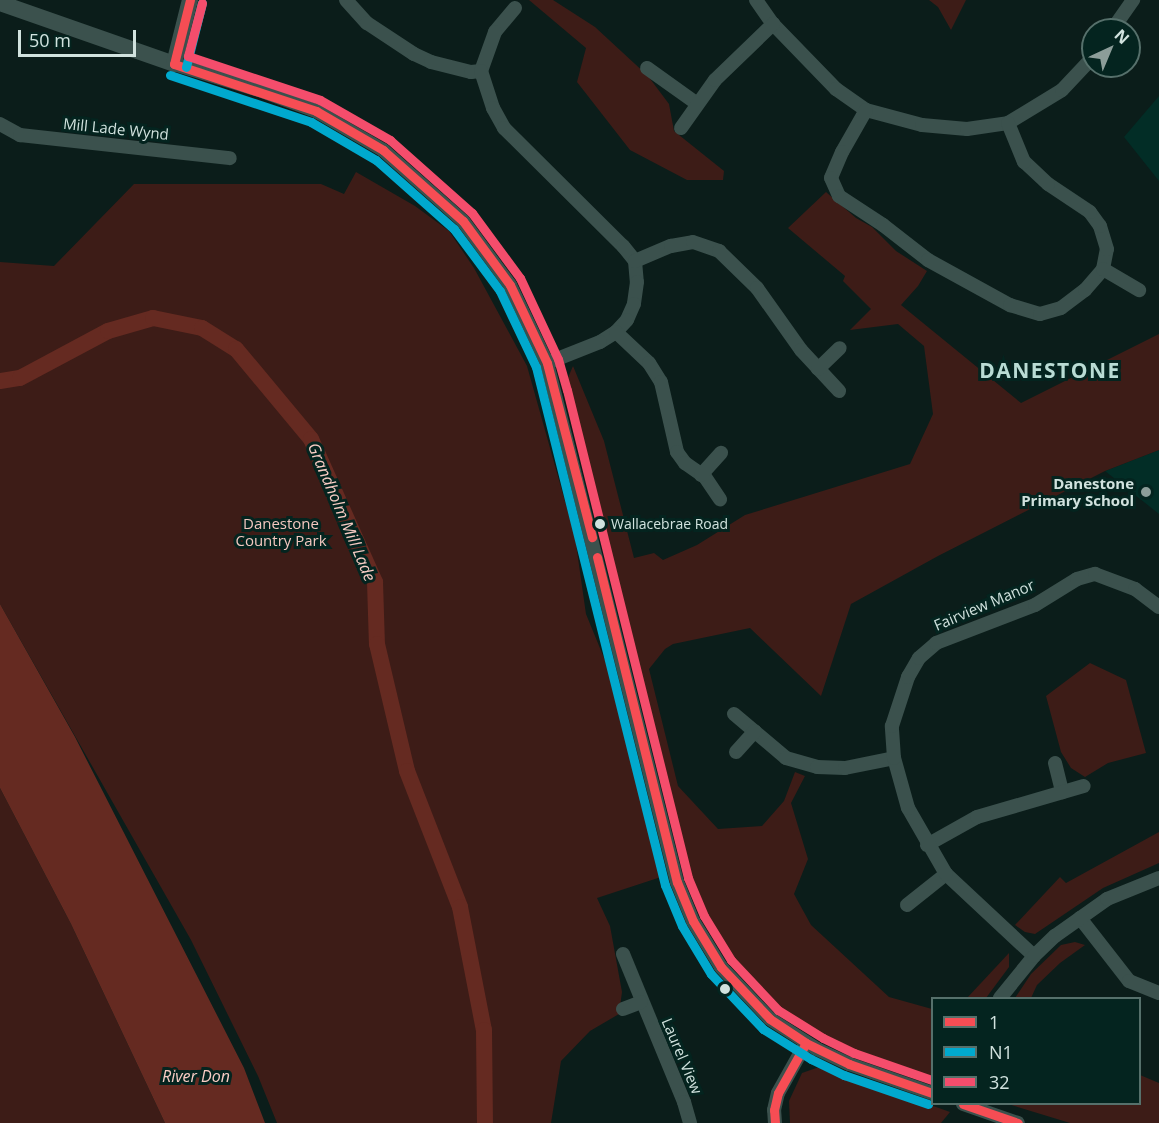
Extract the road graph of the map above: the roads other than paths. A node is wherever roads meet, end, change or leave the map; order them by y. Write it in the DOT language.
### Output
graph roads {
  1 [pos="190,0"];
  2 [pos="346,0"];
  3 [pos="756,0"];
  4 [pos="1133,0"];
  5 [pos="0,3"];
  6 [pos="515,8"];
  7 [pos="1120,18"];
  8 [pos="773,24"];
  9 [pos="174,64"];
  10 [pos="647,68"];
  11 [pos="1081,70"];
  12 [pos="481,71"];
  13 [pos="696,104"];
  14 [pos="866,110"];
  15 [pos="1008,123"];
  16 [pos="0,124"];
  17 [pos="681,128"];
  18 [pos="230,158"];
  19 [pos="635,261"];
  20 [pos="1103,269"];
  21 [pos="1139,290"];
  22 [pos="616,332"];
  23 [pos="840,348"];
  24 [pos="547,363"];
  25 [pos="818,369"];
  26 [pos="839,391"];
  27 [pos="721,453"];
  28 [pos="701,475"];
  29 [pos="720,499"];
  30 [pos="1159,607"];
  31 [pos="734,714"];
  32 [pos="755,731"];
  33 [pos="736,752"];
  34 [pos="894,759"];
  35 [pos="1055,763"];
  36 [pos="1084,786"];
  37 [pos="1062,792"];
  38 [pos="927,845"];
  39 [pos="946,874"];
  40 [pos="1159,878"];
  41 [pos="907,905"];
  42 [pos="1080,918"];
  43 [pos="623,954"];
  44 [pos="1034,956"];
  45 [pos="1159,993"];
  46 [pos="1002,997"];
  47 [pos="641,1002"];
  48 [pos="623,1009"];
  49 [pos="806,1043"];
  50 [pos="931,1092"];
  51 [pos="966,1105"];
  52 [pos="690,1123"];
  53 [pos="775,1123"];
  54 [pos="1018,1123"];
  1 -- 9 [label="street"];
  2 -- 12 [label="street"];
  3 -- 8 [label="street"];
  4 -- 7 [label="street"];
  5 -- 9 [label="street"];
  6 -- 12 [label="street"];
  8 -- 13 [label="street"];
  8 -- 14 [label="street"];
  9 -- 24 [label="street"];
  10 -- 13 [label="street"];
  11 -- 15 [label="street"];
  12 -- 19 [label="street"];
  13 -- 17 [label="street"];
  14 -- 15 [label="street"];
  14 -- 20 [label="street"];
  15 -- 20 [label="street"];
  16 -- 18 [label="street, Mill Lade Wynd"];
  19 -- 22 [label="street"];
  19 -- 25 [label="street"];
  20 -- 21 [label="street"];
  22 -- 24 [label="street"];
  22 -- 28 [label="street"];
  23 -- 25 [label="street"];
  24 -- 49 [label="street"];
  25 -- 26 [label="street"];
  27 -- 28 [label="street"];
  28 -- 29 [label="street"];
  30 -- 34 [label="street, Fairview Manor"];
  31 -- 32 [label="street"];
  32 -- 33 [label="street"];
  32 -- 34 [label="street"];
  34 -- 38 [label="street, Fairview Manor"];
  35 -- 37 [label="street"];
  36 -- 37 [label="street"];
  37 -- 38 [label="street"];
  38 -- 39 [label="street, Fairview Manor"];
  39 -- 41 [label="street"];
  39 -- 44 [label="street, Fairview Manor"];
  40 -- 42 [label="street"];
  42 -- 44 [label="street"];
  42 -- 45 [label="street"];
  43 -- 47 [label="street, Laurel View"];
  44 -- 46 [label="street"];
  47 -- 48 [label="street"];
  47 -- 52 [label="street, Laurel View"];
  49 -- 50 [label="street"];
  49 -- 53 [label="street"];
  51 -- 54 [label="street"];
}
